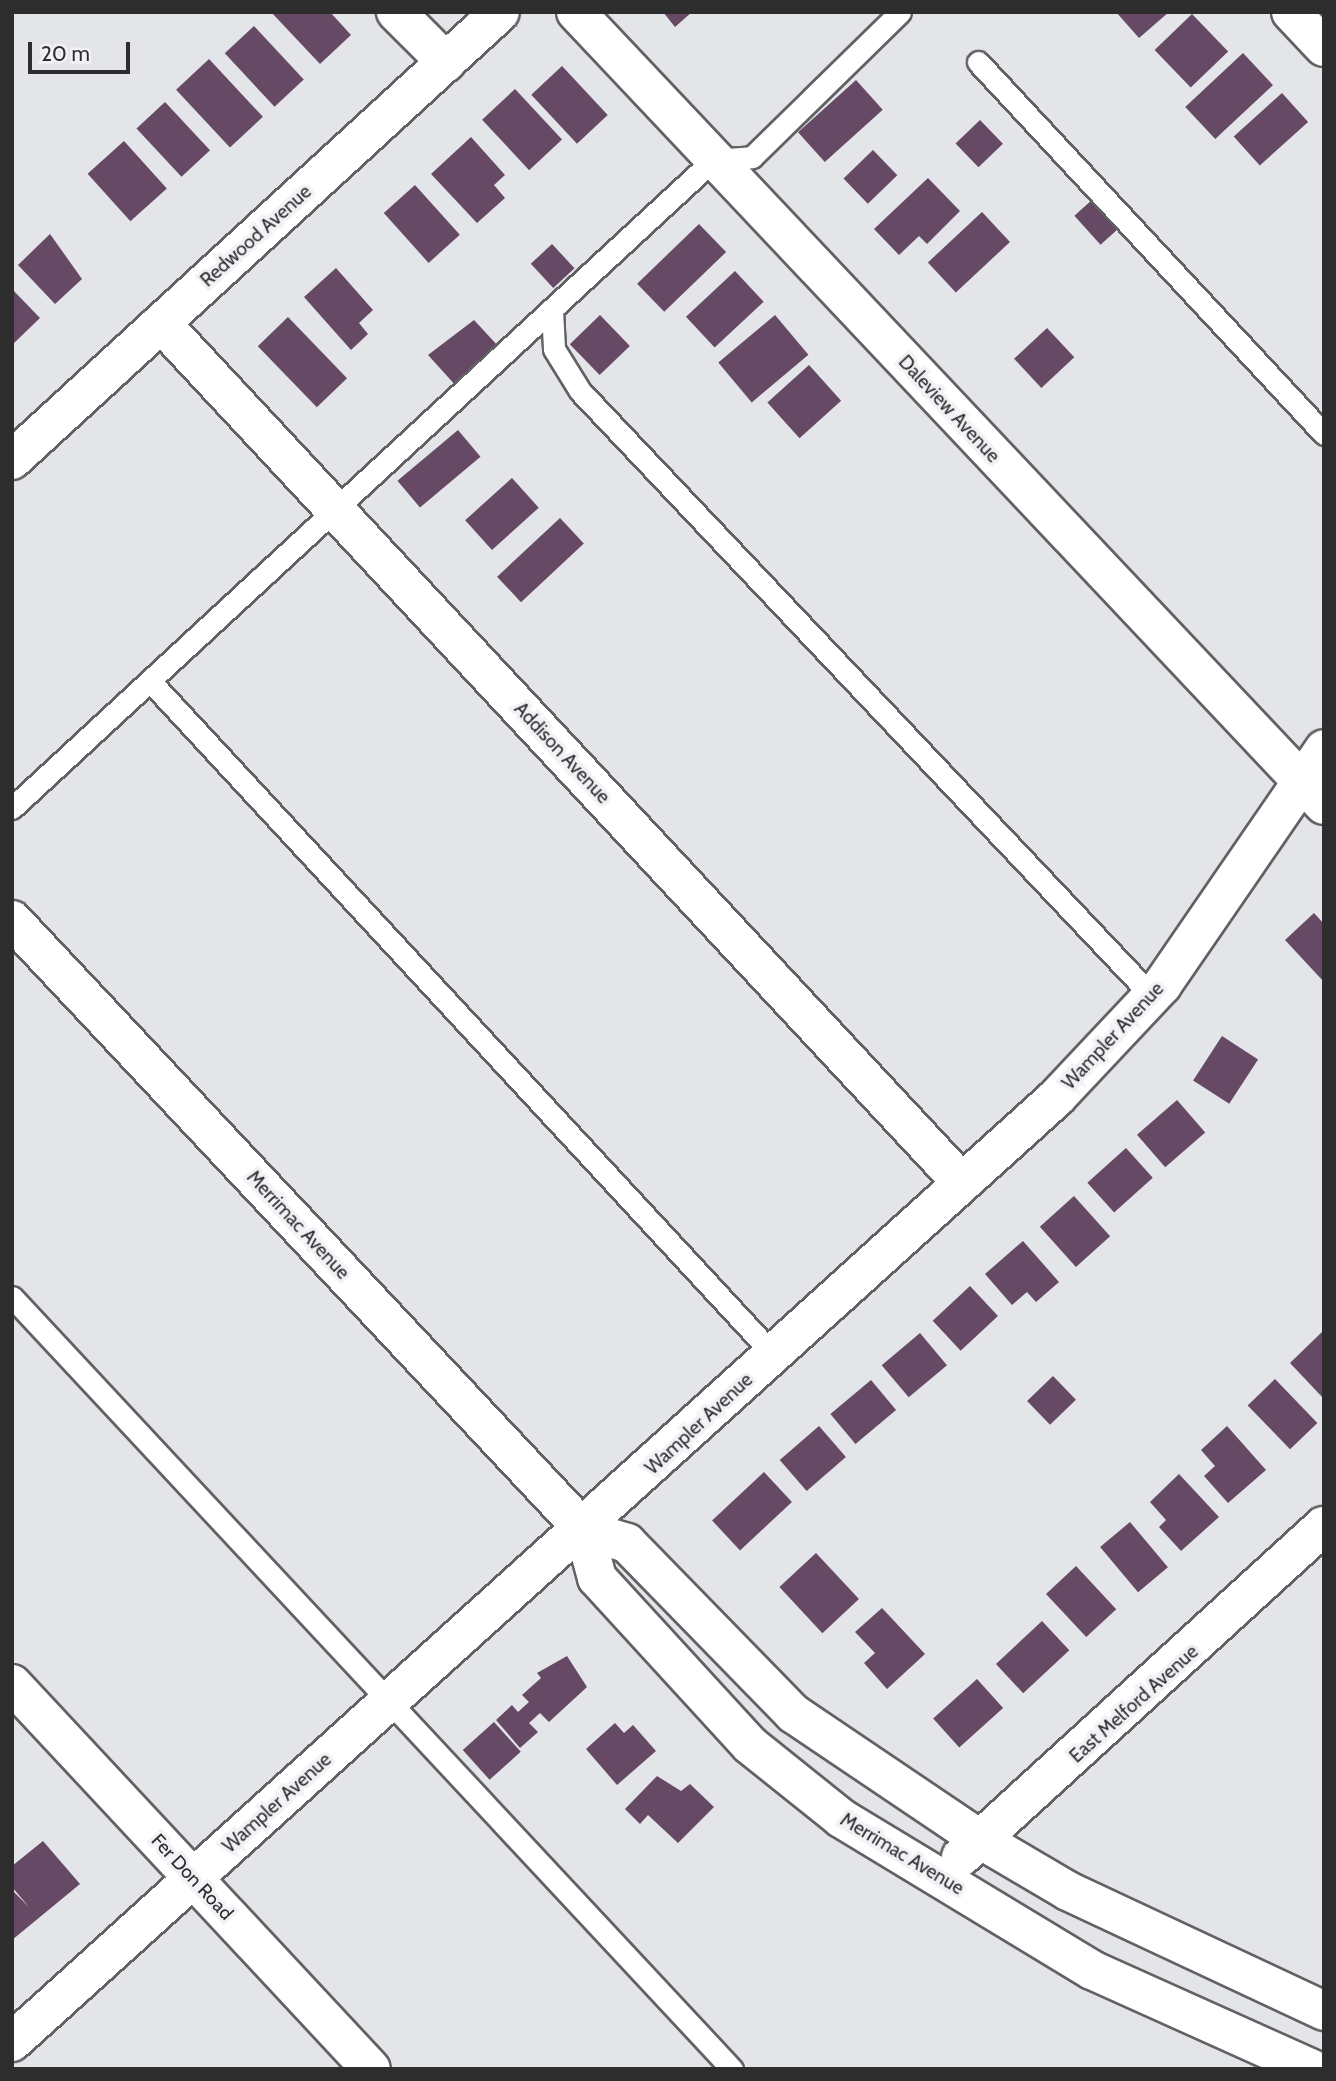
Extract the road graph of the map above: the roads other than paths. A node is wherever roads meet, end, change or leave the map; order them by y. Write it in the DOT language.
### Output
graph roads {
  1 [pos="396,12"];
  2 [pos="500,12"];
  3 [pos="576,12"];
  4 [pos="900,12"];
  5 [pos="1291,12"];
  6 [pos="1324,47"];
  7 [pos="446,62"];
  8 [pos="978,62"];
  9 [pos="713,160"];
  10 [pos="552,309"];
  11 [pos="160,323"];
  12 [pos="1324,434"];
  13 [pos="12,460"];
  14 [pos="334,510"];
  15 [pos="150,681"];
  16 [pos="1324,749"];
  17 [pos="1313,793"];
  18 [pos="12,808"];
  19 [pos="12,920"];
  20 [pos="1152,996"];
  21 [pos="962,1183"];
  22 [pos="12,1297"];
  23 [pos="774,1355"];
  24 [pos="1324,1526"];
  25 [pos="584,1530"];
  26 [pos="12,1684"];
  27 [pos="392,1700"];
  28 [pos="978,1838"];
  29 [pos="193,1878"];
  30 [pos="941,1879"];
  31 [pos="1324,2011"];
  32 [pos="12,2042"];
  33 [pos="372,2069"];
  34 [pos="732,2069"];
  35 [pos="1312,2069"];
  1 -- 7 [label="street"];
  2 -- 7 [label="street, Redwood Avenue"];
  3 -- 9 [label="street, Daleview Avenue"];
  4 -- 9 [label="lane"];
  5 -- 6 [label="street"];
  7 -- 11 [label="street, Redwood Avenue"];
  8 -- 12 [label="lane"];
  9 -- 10 [label="lane"];
  9 -- 17 [label="street, Daleview Avenue"];
  10 -- 14 [label="lane"];
  10 -- 20 [label="lane"];
  11 -- 13 [label="street, Redwood Avenue"];
  11 -- 14 [label="street, Addison Avenue"];
  14 -- 15 [label="lane"];
  14 -- 21 [label="street, Addison Avenue"];
  15 -- 18 [label="lane"];
  15 -- 23 [label="lane"];
  16 -- 17 [label="street, Wampler Avenue"];
  17 -- 20 [label="street, Wampler Avenue"];
  19 -- 25 [label="street, Merrimac Avenue"];
  20 -- 21 [label="street, Wampler Avenue"];
  21 -- 23 [label="street, Wampler Avenue"];
  22 -- 27 [label="lane"];
  23 -- 25 [label="street, Wampler Avenue"];
  24 -- 28 [label="street, East Melford Avenue"];
  25 -- 27 [label="street, Wampler Avenue"];
  25 -- 28 [label="street"];
  25 -- 30 [label="street, Merrimac Avenue"];
  26 -- 29 [label="street, Fer Don Road"];
  27 -- 29 [label="street, Wampler Avenue"];
  27 -- 34 [label="lane"];
  28 -- 30 [label="street, East Melford Avenue"];
  28 -- 31 [label="street"];
  29 -- 32 [label="street, Wampler Avenue"];
  29 -- 33 [label="street, Fer Don Road"];
  30 -- 35 [label="street, Merrimac Avenue"];
}
